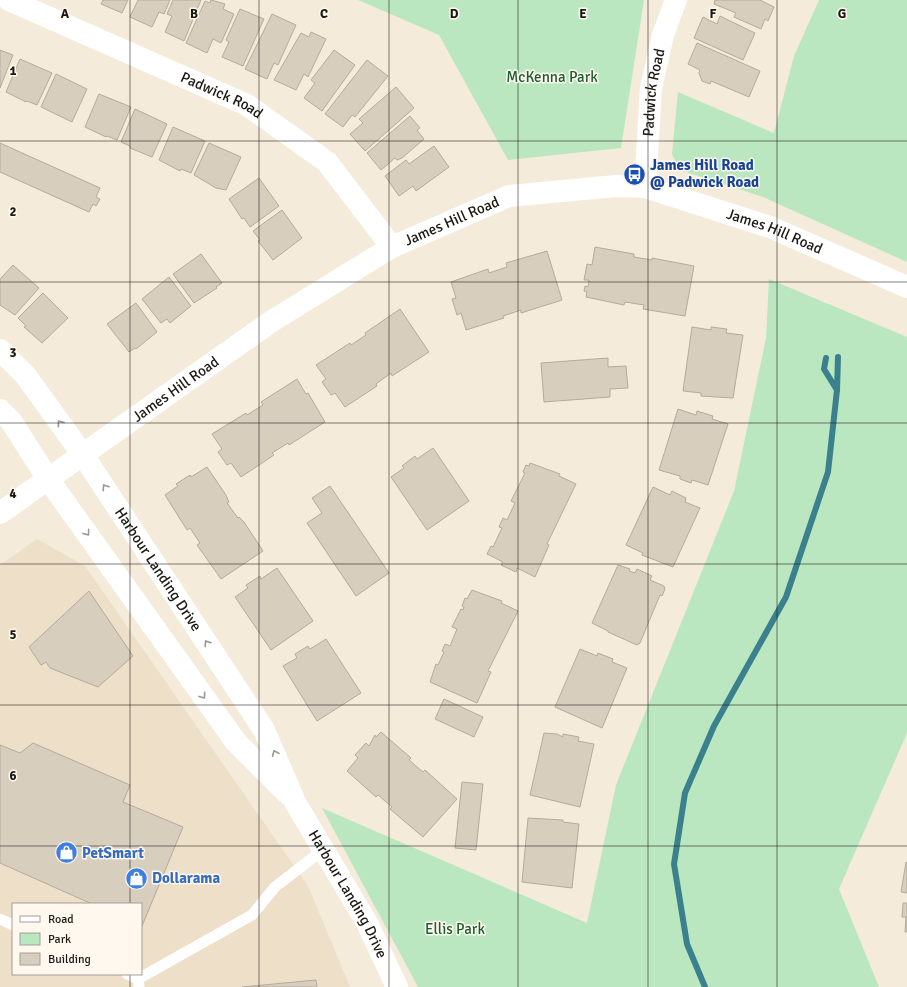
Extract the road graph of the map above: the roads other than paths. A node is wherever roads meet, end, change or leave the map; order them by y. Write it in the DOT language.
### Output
graph roads {
  1 [pos="9,0"];
  2 [pos="676,0"];
  3 [pos="644,187"];
  4 [pos="392,247"];
  5 [pos="907,287"];
  6 [pos="0,350"];
  7 [pos="0,410"];
  8 [pos="83,455"];
  9 [pos="48,479"];
  10 [pos="0,513"];
  11 [pos="295,802"];
  12 [pos="324,848"];
  13 [pos="0,919"];
  14 [pos="12,925"];
  15 [pos="128,975"];
  16 [pos="139,983"];
  17 [pos="397,987"];
  1 -- 4 [label="street, Padwick Road"];
  2 -- 3 [label="street, Padwick Road"];
  3 -- 4 [label="street, James Hill Road"];
  3 -- 5 [label="street, James Hill Road"];
  4 -- 8 [label="street, James Hill Road"];
  8 -- 6 [label="street, Harbour Landing Drive, one-way"];
  7 -- 9 [label="street, Harbour Landing Drive"];
  8 -- 9 [label="street, James Hill Road"];
  11 -- 8 [label="street, Harbour Landing Drive, one-way"];
  9 -- 10 [label="street, James Hill Road"];
  9 -- 11 [label="street, Harbour Landing Drive, one-way"];
  11 -- 12 [label="street, Harbour Landing Drive"];
  12 -- 16 [label="lane"];
  12 -- 17 [label="street, Harbour Landing Drive"];
  13 -- 14 [label="lane"];
  15 -- 16 [label="lane"];
}
